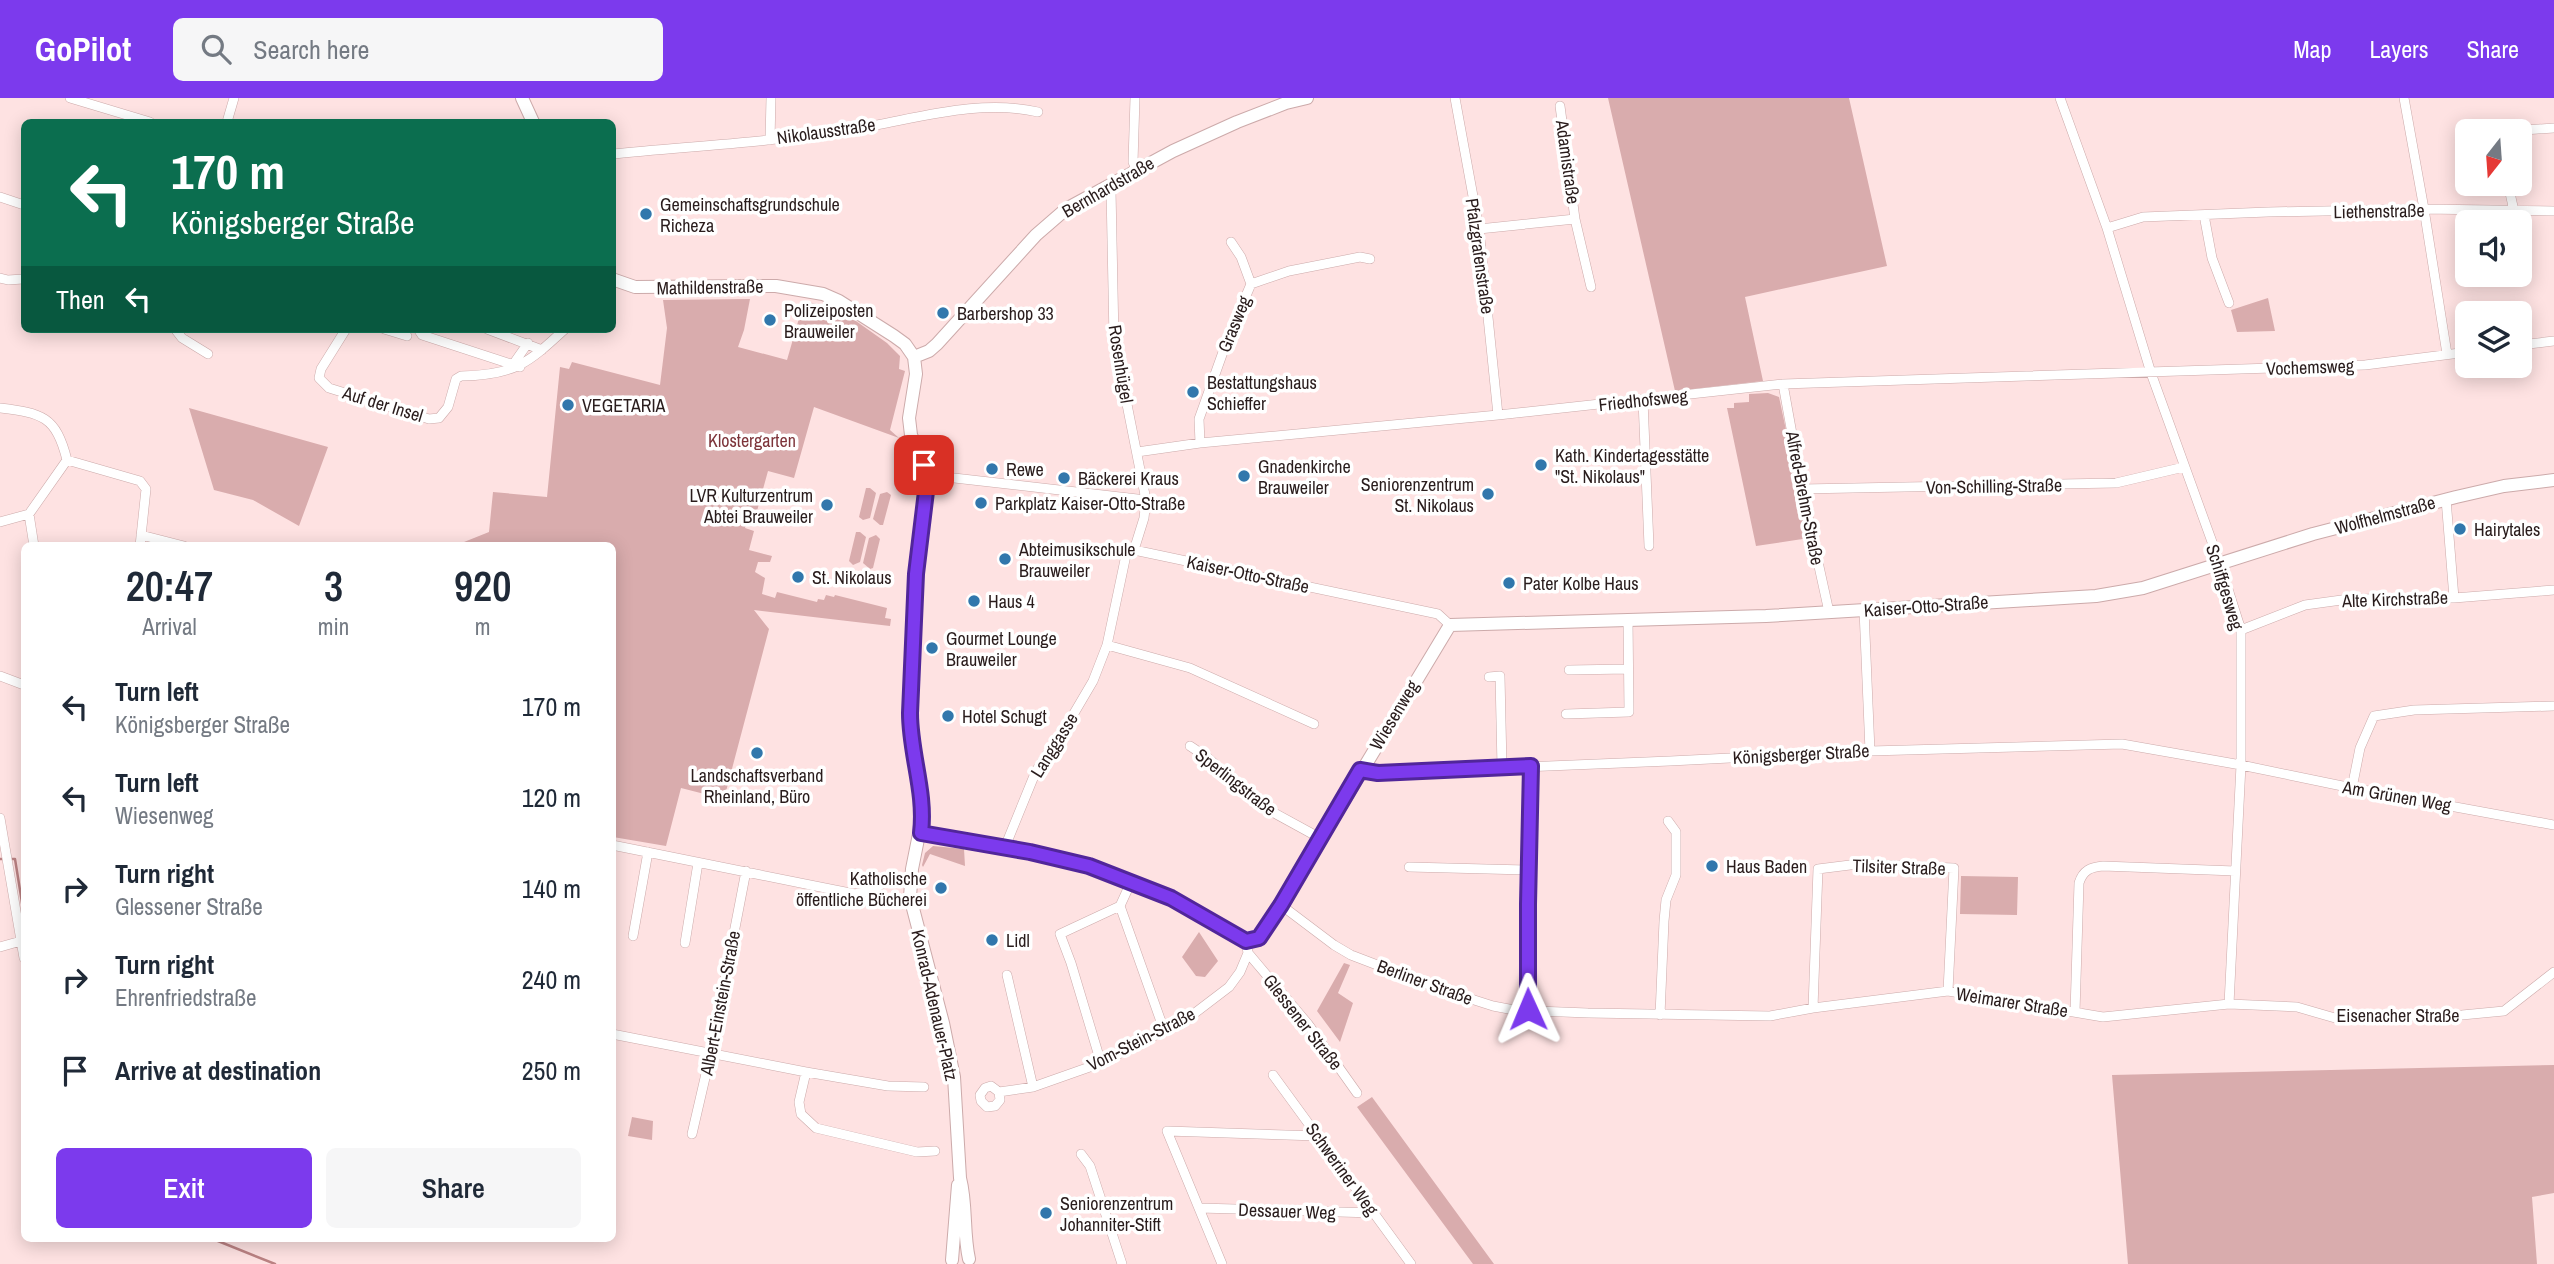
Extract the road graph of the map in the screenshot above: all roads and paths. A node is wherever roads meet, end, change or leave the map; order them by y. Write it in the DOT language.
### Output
graph roads {
  1 [pos="70,98"];
  2 [pos="234,98"];
  3 [pos="522,98"];
  4 [pos="771,98"];
  5 [pos="1135,98"];
  6 [pos="1307,98"];
  7 [pos="1455,98"];
  8 [pos="2060,98"];
  9 [pos="2404,98"];
  10 [pos="1560,106"];
  11 [pos="1038,112"];
  12 [pos="140,119"];
  13 [pos="228,119"];
  14 [pos="532,119"];
  15 [pos="2554,128"];
  16 [pos="2532,130"];
  17 [pos="770,140"];
  18 [pos="616,154"];
  19 [pos="1136,169"];
  20 [pos="1108,185"];
  21 [pos="0,197"];
  22 [pos="21,204"];
  23 [pos="2424,209"];
  24 [pos="2469,210"];
  25 [pos="2532,211"];
  26 [pos="2554,211"];
  27 [pos="2204,215"];
  28 [pos="1575,219"];
  29 [pos="2106,228"];
  30 [pos="1479,229"];
  31 [pos="1231,242"];
  32 [pos="1370,260"];
  33 [pos="0,278"];
  34 [pos="21,278"];
  35 [pos="616,282"];
  36 [pos="1251,284"];
  37 [pos="1591,287"];
  38 [pos="2229,303"];
  39 [pos="178,333"];
  40 [pos="344,333"];
  41 [pos="397,333"];
  42 [pos="421,333"];
  43 [pos="499,333"];
  44 [pos="560,333"];
  45 [pos="407,336"];
  46 [pos="2554,341"];
  47 [pos="528,343"];
  48 [pos="2532,344"];
  49 [pos="542,349"];
  50 [pos="2455,353"];
  51 [pos="208,354"];
  52 [pos="2447,354"];
  53 [pos="914,357"];
  54 [pos="517,365"];
  55 [pos="2151,373"];
  56 [pos="1783,384"];
  57 [pos="1643,400"];
  58 [pos="0,408"];
  59 [pos="1498,415"];
  60 [pos="1200,443"];
  61 [pos="1137,452"];
  62 [pos="67,460"];
  63 [pos="2184,467"];
  64 [pos="928,475"];
  65 [pos="2554,480"];
  66 [pos="1802,489"];
  67 [pos="2446,499"];
  68 [pos="1146,500"];
  69 [pos="29,514"];
  70 [pos="0,522"];
  71 [pos="141,535"];
  72 [pos="33,542"];
  73 [pos="140,542"];
  74 [pos="168,542"];
  75 [pos="1649,546"];
  76 [pos="1134,550"];
  77 [pos="2220,564"];
  78 [pos="2554,590"];
  79 [pos="2454,598"];
  80 [pos="1864,610"];
  81 [pos="1829,612"];
  82 [pos="1628,619"];
  83 [pos="1450,625"];
  84 [pos="2241,630"];
  85 [pos="1107,645"];
  86 [pos="1628,668"];
  87 [pos="1569,670"];
  88 [pos="0,676"];
  89 [pos="1489,677"];
  90 [pos="21,684"];
  91 [pos="2554,705"];
  92 [pos="1566,714"];
  93 [pos="1314,724"];
  94 [pos="1190,746"];
  95 [pos="1870,751"];
  96 [pos="2241,765"];
  97 [pos="1531,766"];
  98 [pos="1502,767"];
  99 [pos="1360,770"];
  100 [pos="2352,788"];
  101 [pos="0,818"];
  102 [pos="1668,821"];
  103 [pos="2554,825"];
  104 [pos="921,833"];
  105 [pos="1320,838"];
  106 [pos="616,846"];
  107 [pos="1005,847"];
  108 [pos="648,852"];
  109 [pos="698,863"];
  110 [pos="1409,867"];
  111 [pos="1528,870"];
  112 [pos="746,871"];
  113 [pos="2235,872"];
  114 [pos="1131,882"];
  115 [pos="911,883"];
  116 [pos="1281,905"];
  117 [pos="1120,906"];
  118 [pos="633,936"];
  119 [pos="20,941"];
  120 [pos="685,943"];
  121 [pos="21,945"];
  122 [pos="0,947"];
  123 [pos="1247,947"];
  124 [pos="2554,972"];
  125 [pos="1007,975"];
  126 [pos="1948,991"];
  127 [pos="2229,1004"];
  128 [pos="1813,1008"];
  129 [pos="1528,1009"];
  130 [pos="2075,1012"];
  131 [pos="1660,1015"];
  132 [pos="1753,1016"];
  133 [pos="1164,1030"];
  134 [pos="616,1035"];
  135 [pos="711,1052"];
  136 [pos="1101,1063"];
  137 [pos="806,1072"];
  138 [pos="1273,1075"];
  139 [pos="924,1087"];
  140 [pos="1033,1087"];
  141 [pos="999,1092"];
  142 [pos="1357,1093"];
  143 [pos="692,1134"];
  144 [pos="1318,1136"];
  145 [pos="934,1151"];
  146 [pos="1081,1154"];
  147 [pos="960,1178"];
  148 [pos="1199,1208"];
  149 [pos="1374,1213"];
  150 [pos="949,1262"];
  151 [pos="972,1262"];
  152 [pos="1122,1264"];
  153 [pos="1222,1264"];
  154 [pos="1411,1264"];
  1 -- 12 [label="street"];
  2 -- 13 [label="street"];
  3 -- 14 [label="street"];
  4 -- 17 [label="street"];
  5 -- 19 [label="street"];
  6 -- 19 [label="street, Bernhardstraße"];
  7 -- 30 [label="street, Pfalzgrafenstraße"];
  8 -- 29 [label="street"];
  9 -- 23 [label="street"];
  10 -- 28 [label="street, Adamistraße"];
  11 -- 17 [label="street, Nikolausstraße"];
  15 -- 16 [label="street"];
  17 -- 18 [label="street, Nikolausstraße"];
  19 -- 20 [label="street, Bernhardstraße"];
  20 -- 53 [label="street, Bernhardstraße"];
  20 -- 61 [label="street, Rosenhügel"];
  21 -- 22 [label="street"];
  23 -- 24 [label="street, Liethenstraße"];
  23 -- 27 [label="street, Liethenstraße"];
  23 -- 52 [label="street"];
  25 -- 26 [label="street, Liethenstraße"];
  27 -- 29 [label="street, Liethenstraße"];
  27 -- 38 [label="street"];
  28 -- 30 [label="street, Adamistraße"];
  28 -- 37 [label="street, Adamistraße"];
  29 -- 55 [label="street, Schiffgesweg"];
  30 -- 59 [label="street, Pfalzgrafenstraße"];
  31 -- 36 [label="street"];
  32 -- 36 [label="street, Grasweg"];
  33 -- 34 [label="street"];
  35 -- 53 [label="street, Mathildenstraße"];
  36 -- 60 [label="street, Grasweg"];
  39 -- 51 [label="street"];
  40 -- 54 [label="street, Auf der Insel"];
  41 -- 45 [label="street"];
  42 -- 54 [label="street"];
  43 -- 47 [label="street"];
  44 -- 49 [label="street, Auf der Insel"];
  46 -- 48 [label="street"];
  47 -- 49 [label="street"];
  47 -- 54 [label="street"];
  49 -- 54 [label="street, Auf der Insel"];
  50 -- 52 [label="street, Vochemsweg"];
  52 -- 55 [label="street, Vochemsweg"];
  53 -- 64 [label="street"];
  55 -- 56 [label="street, Friedhofsweg"];
  55 -- 63 [label="street, Schiffgesweg"];
  56 -- 57 [label="street, Friedhofsweg"];
  56 -- 66 [label="street, Alfred-Brehm-Straße"];
  57 -- 59 [label="street, Friedhofsweg"];
  57 -- 75 [label="street"];
  58 -- 62 [label="street"];
  59 -- 60 [label="street, Friedhofsweg"];
  60 -- 61 [label="street, Friedhofsweg"];
  61 -- 68 [label="street, Rosenhügel"];
  62 -- 69 [label="street"];
  62 -- 71 [label="street"];
  63 -- 66 [label="street, Von-Schilling-Straße"];
  63 -- 77 [label="street, Schiffgesweg"];
  64 -- 68 [label="street"];
  64 -- 104 [label="street, Konrad-Adenauer-Platz"];
  65 -- 67 [label="street, Wolfhelmstraße"];
  66 -- 81 [label="street, Alfred-Brehm-Straße"];
  67 -- 77 [label="street, Wolfhelmstraße"];
  67 -- 79 [label="street"];
  68 -- 76 [label="street"];
  69 -- 70 [label="street"];
  69 -- 72 [label="street"];
  71 -- 73 [label="street"];
  71 -- 74 [label="street"];
  76 -- 83 [label="street, Kaiser-Otto-Straße"];
  76 -- 85 [label="street, Langgasse"];
  77 -- 80 [label="street, Kaiser-Otto-Straße"];
  77 -- 84 [label="street, Schiffgesweg"];
  78 -- 79 [label="street, Alte Kirchstraße"];
  79 -- 84 [label="street, Alte Kirchstraße"];
  80 -- 81 [label="street, Kaiser-Otto-Straße"];
  80 -- 95 [label="street"];
  81 -- 82 [label="street, Kaiser-Otto-Straße"];
  82 -- 83 [label="street, Kaiser-Otto-Straße"];
  82 -- 86 [label="street"];
  83 -- 99 [label="street, Wiesenweg"];
  84 -- 96 [label="street, Schiffgesweg"];
  85 -- 93 [label="street"];
  85 -- 107 [label="street, Langgasse"];
  86 -- 87 [label="street"];
  86 -- 92 [label="street"];
  88 -- 90 [label="street"];
  89 -- 98 [label="street"];
  91 -- 100 [label="street"];
  94 -- 105 [label="street, Sperlingstraße"];
  95 -- 96 [label="street, Königsberger Straße"];
  95 -- 97 [label="street, Königsberger Straße"];
  96 -- 100 [label="street, Am Grünen Weg"];
  96 -- 113 [label="street, Schiffgesweg"];
  97 -- 98 [label="street, Königsberger Straße"];
  97 -- 111 [label="street"];
  98 -- 99 [label="street, Königsberger Straße"];
  99 -- 105 [label="street, Wiesenweg"];
  100 -- 103 [label="street, Am Grünen Weg"];
  101 -- 119 [label="street"];
  102 -- 131 [label="street"];
  104 -- 107 [label="street, Glessener Straße"];
  104 -- 115 [label="street, Konrad-Adenauer-Platz"];
  105 -- 116 [label="street, Wiesenweg"];
  106 -- 108 [label="street"];
  107 -- 114 [label="street, Glessener Straße"];
  108 -- 109 [label="street"];
  108 -- 118 [label="street"];
  109 -- 112 [label="street"];
  109 -- 120 [label="street"];
  110 -- 111 [label="street"];
  111 -- 129 [label="street"];
  112 -- 115 [label="street"];
  112 -- 135 [label="street, Albert-Einstein-Straße"];
  113 -- 127 [label="street, Schiffgesweg"];
  113 -- 130 [label="street"];
  114 -- 117 [label="street"];
  114 -- 123 [label="street, Glessener Straße"];
  115 -- 147 [label="street, Konrad-Adenauer-Platz"];
  116 -- 123 [label="street, Wiesenweg"];
  116 -- 129 [label="street, Berliner Straße"];
  117 -- 133 [label="street"];
  117 -- 136 [label="street"];
  119 -- 121 [label="street"];
  119 -- 122 [label="street"];
  123 -- 133 [label="street, Vom-Stein-Straße"];
  123 -- 142 [label="street, Glessener Straße"];
  124 -- 127 [label="street, Eisenacher Straße"];
  125 -- 140 [label="street"];
  126 -- 128 [label="street, Weimarer Straße"];
  126 -- 128 [label="street, Tilsiter Straße"];
  126 -- 130 [label="street, Weimarer Straße"];
  127 -- 130 [label="street, Weimarer Straße"];
  128 -- 132 [label="street, Weimarer Straße"];
  129 -- 131 [label="street, Berliner Straße"];
  131 -- 132 [label="street, Berliner Straße"];
  133 -- 136 [label="street, Vom-Stein-Straße"];
  134 -- 135 [label="street"];
  135 -- 137 [label="street"];
  135 -- 143 [label="street, Albert-Einstein-Straße"];
  136 -- 140 [label="street, Vom-Stein-Straße"];
  137 -- 139 [label="street"];
  137 -- 145 [label="street"];
  138 -- 144 [label="street, Schweriner Weg"];
  140 -- 141 [label="street, Vom-Stein-Straße"];
  144 -- 148 [label="street"];
  144 -- 149 [label="street, Schweriner Weg"];
  146 -- 152 [label="street"];
  147 -- 150 [label="street, Konrad-Adenauer-Platz"];
  147 -- 151 [label="street, Konrad-Adenauer-Platz"];
  148 -- 149 [label="street, Dessauer Weg"];
  148 -- 153 [label="street"];
  149 -- 154 [label="street, Schweriner Weg"];
  150 -- 151 [label="street"];
}
